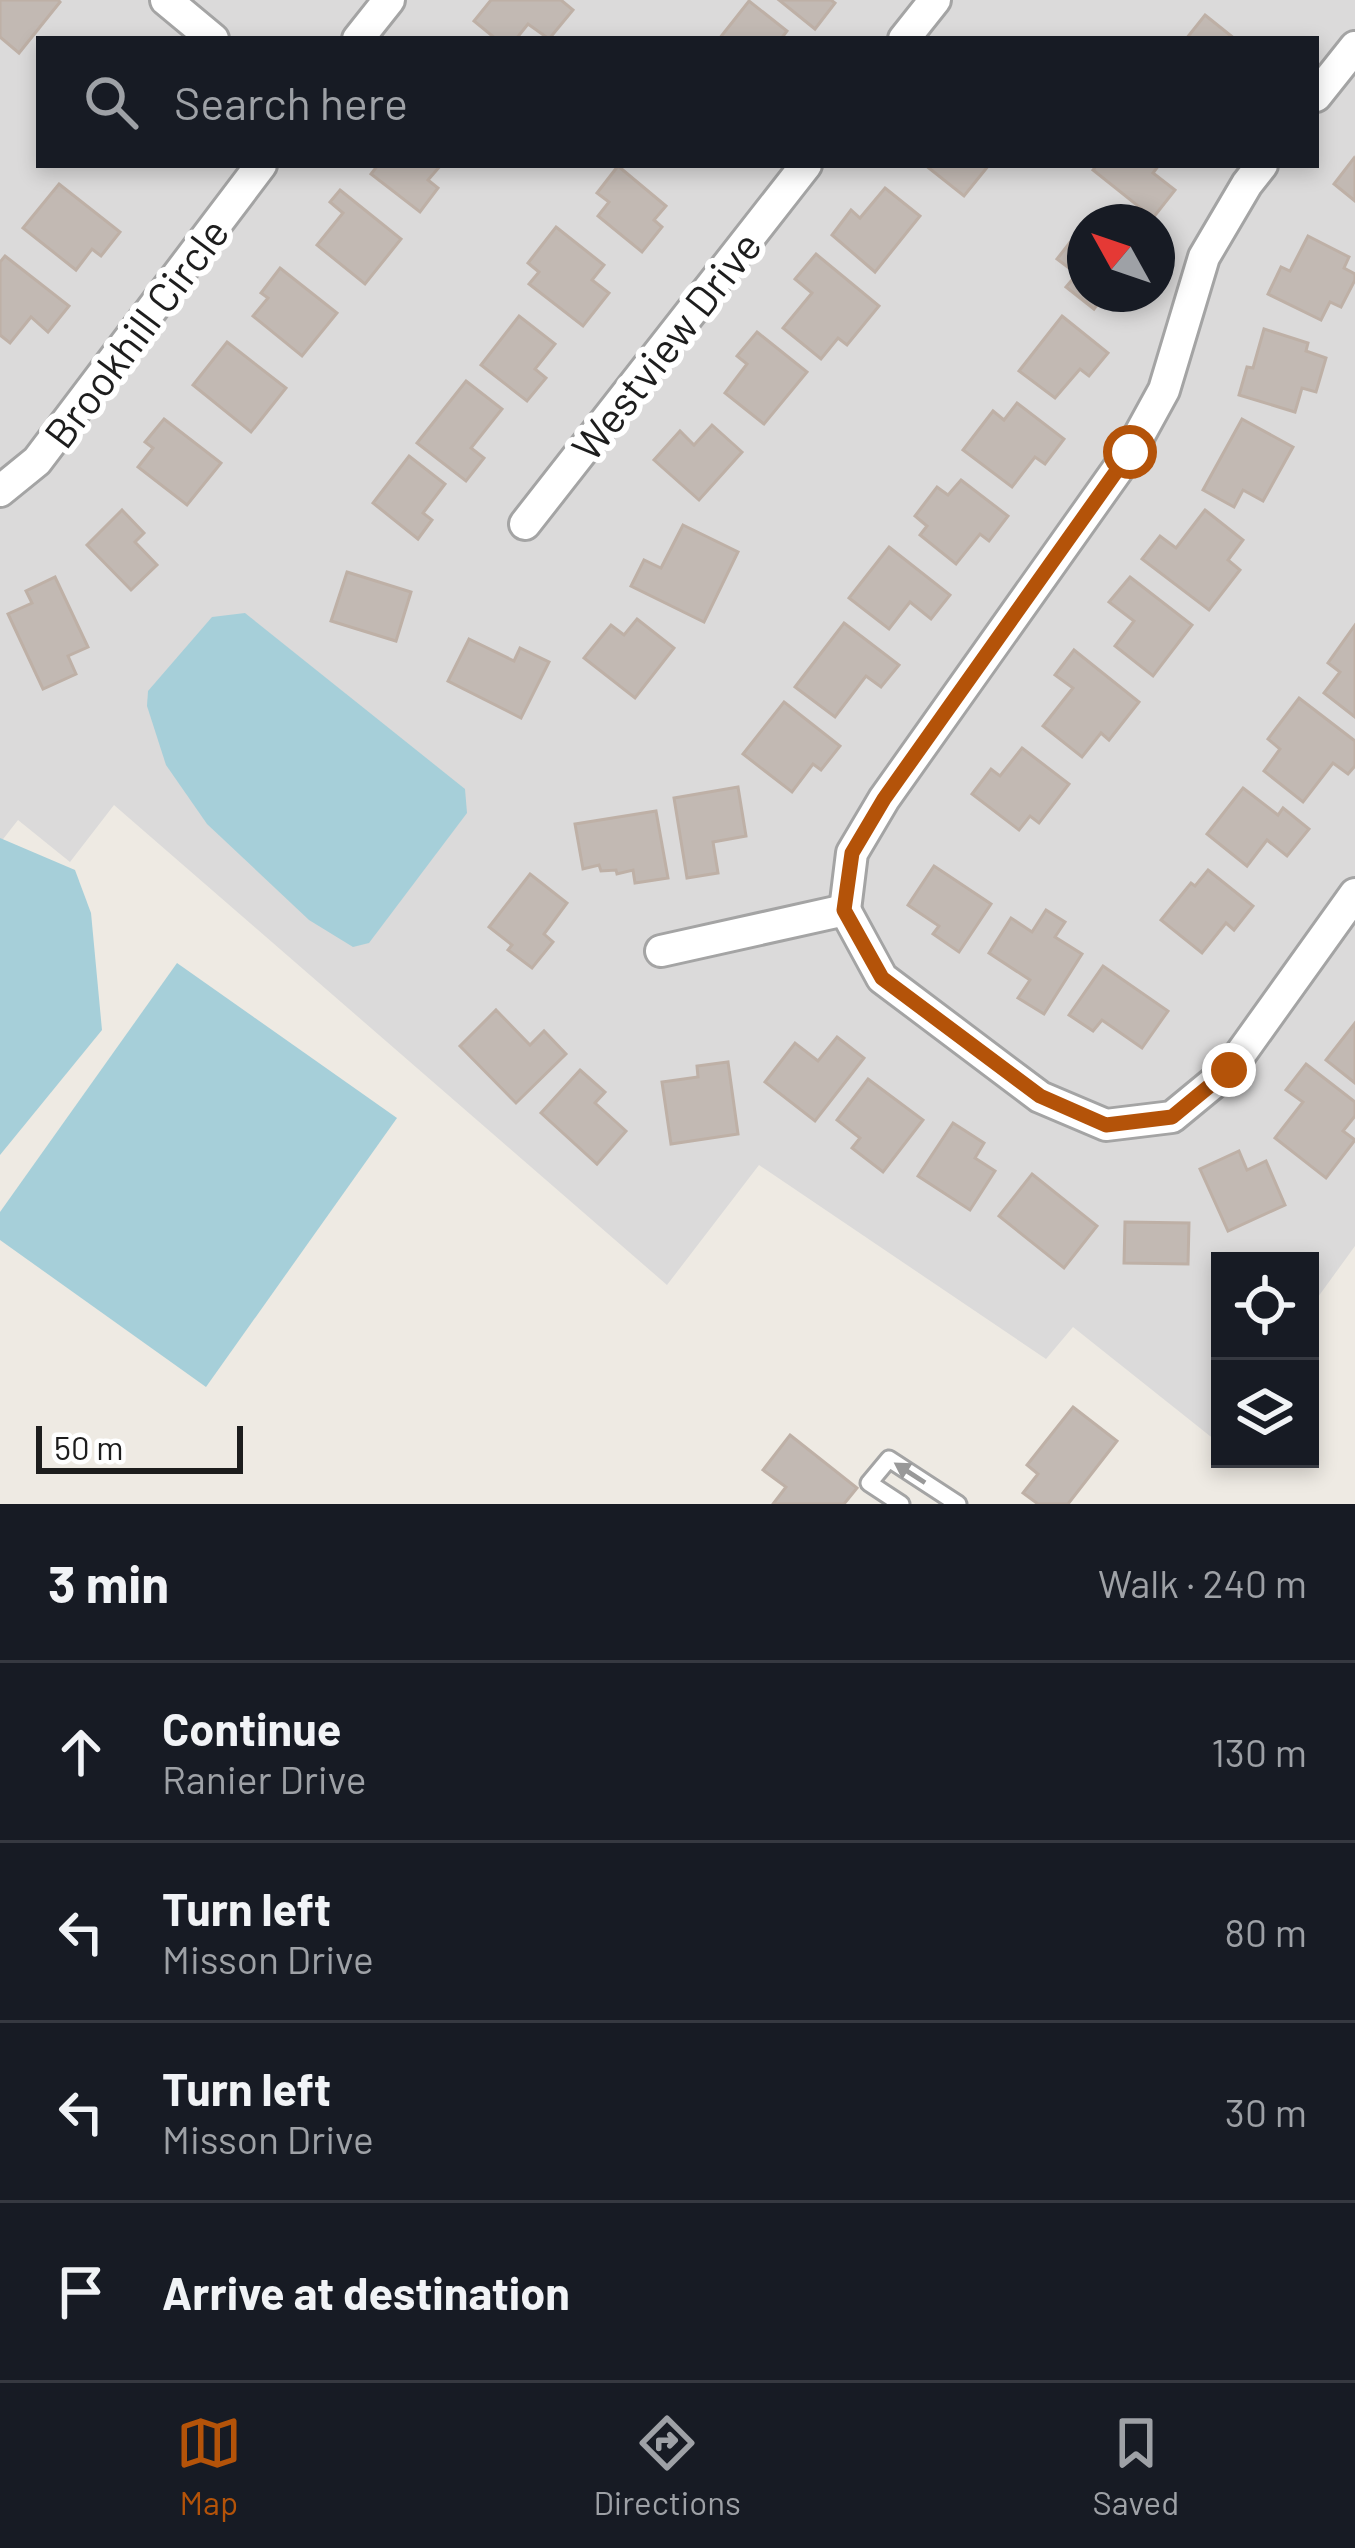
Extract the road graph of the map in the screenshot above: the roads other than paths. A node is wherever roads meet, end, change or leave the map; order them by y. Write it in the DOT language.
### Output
graph roads {
  1 [pos="166,0"];
  2 [pos="388,0"];
  3 [pos="934,0"];
  4 [pos="209,36"];
  5 [pos="360,36"];
  6 [pos="906,36"];
  7 [pos="1355,47"];
  8 [pos="1319,92"];
  9 [pos="259,168"];
  10 [pos="804,168"];
  11 [pos="1260,168"];
  12 [pos="0,491"];
  13 [pos="525,524"];
  14 [pos="1355,894"];
  15 [pos="844,910"];
  16 [pos="662,951"];
  17 [pos="902,1504"];
  18 [pos="958,1504"];
  1 -- 4 [label="street"];
  2 -- 5 [label="street"];
  3 -- 6 [label="street"];
  7 -- 8 [label="street"];
  9 -- 12 [label="street, Brookhill Circle"];
  10 -- 13 [label="street, Westview Drive"];
  11 -- 15 [label="street"];
  14 -- 15 [label="street"];
  15 -- 16 [label="street"];
  18 -- 17 [label="lane, one-way"];
}
